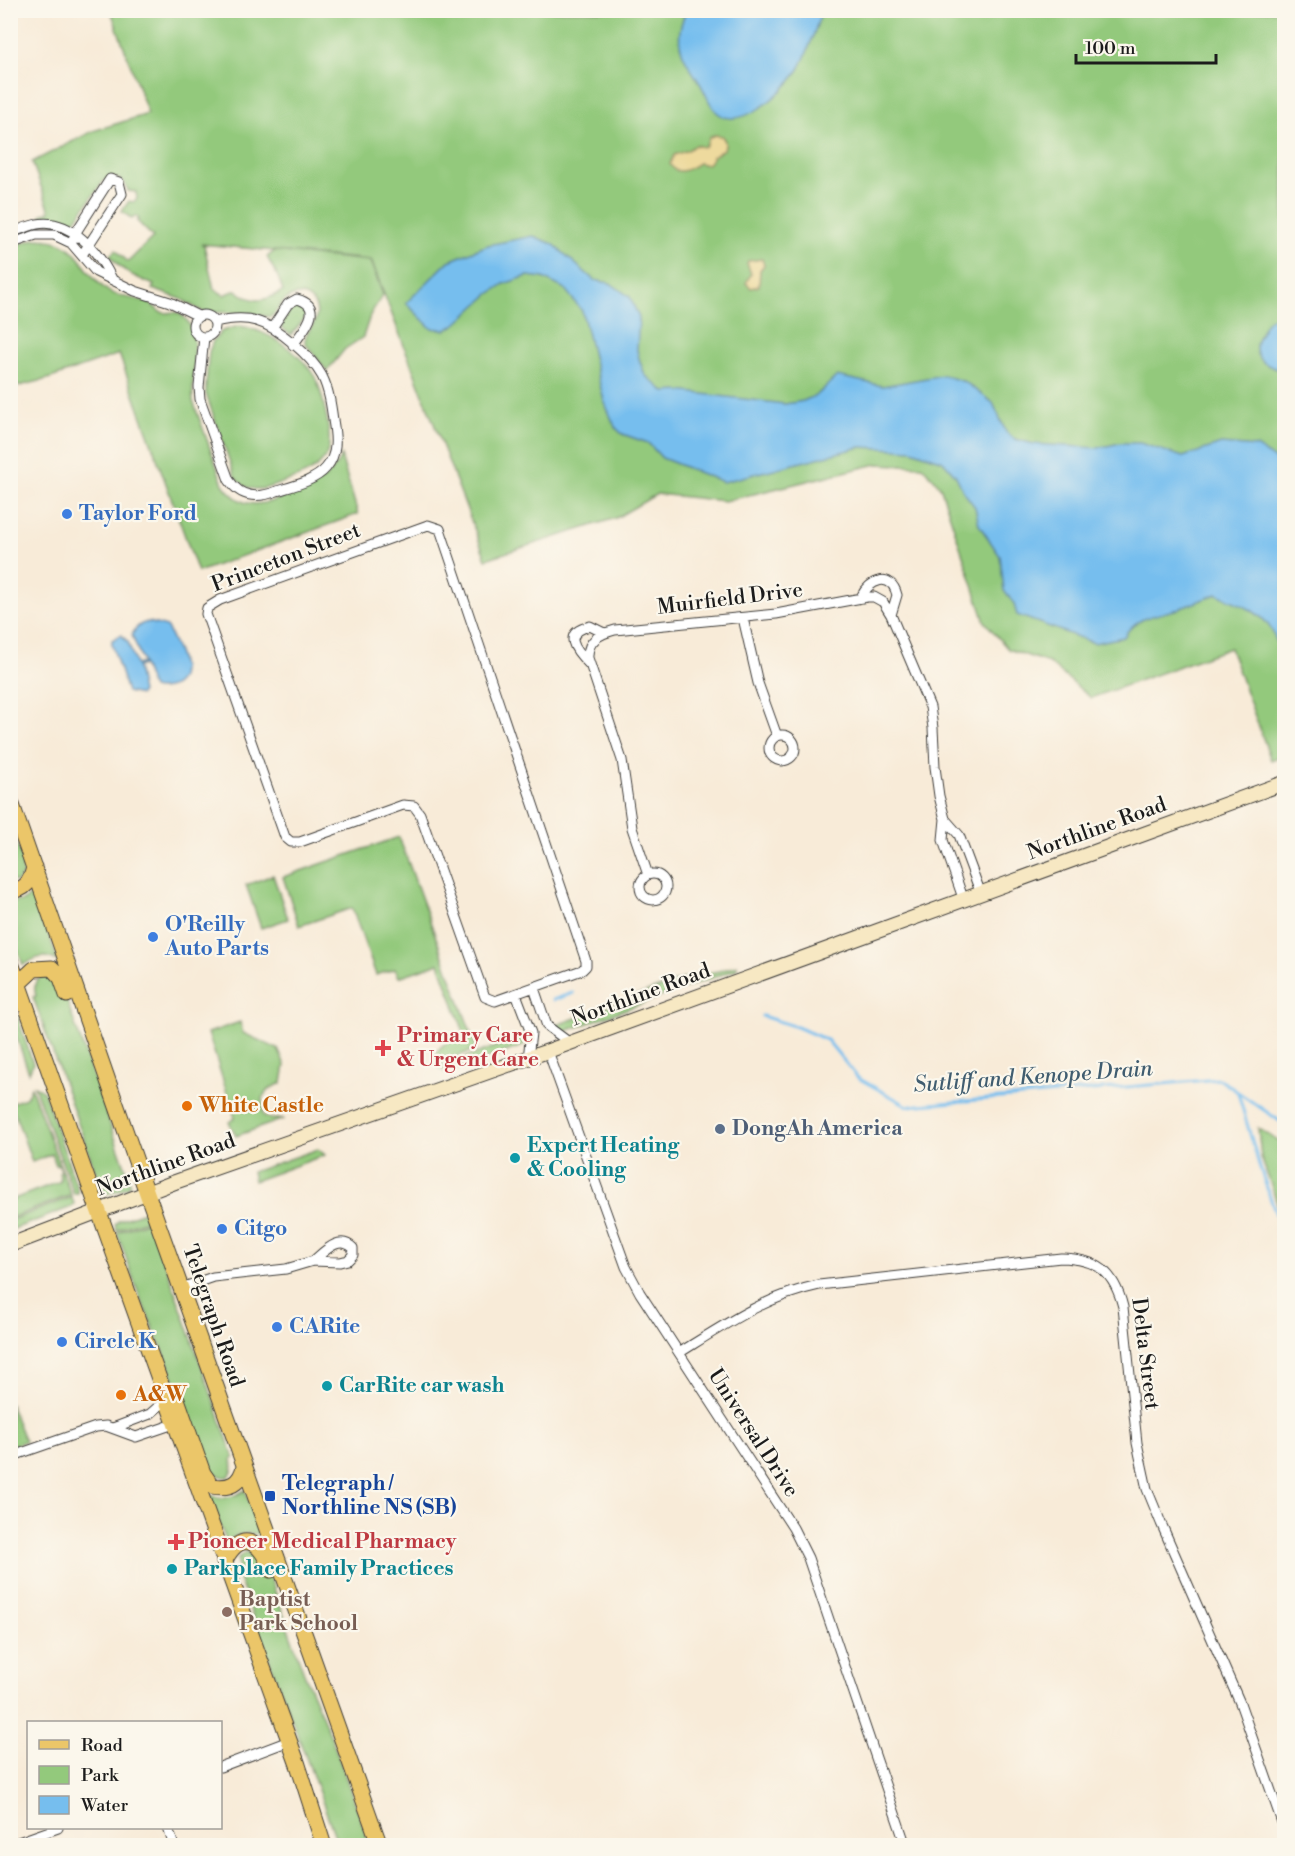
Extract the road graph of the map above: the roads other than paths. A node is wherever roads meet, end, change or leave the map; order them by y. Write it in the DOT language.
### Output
graph roads {
  1 [pos="10,233"];
  2 [pos="75,234"];
  3 [pos="70,243"];
  4 [pos="10,244"];
  5 [pos="89,246"];
  6 [pos="81,255"];
  7 [pos="112,279"];
  8 [pos="198,316"];
  9 [pos="215,322"];
  10 [pos="272,328"];
  11 [pos="204,338"];
  12 [pos="293,345"];
  13 [pos="861,597"];
  14 [pos="891,615"];
  15 [pos="743,618"];
  16 [pos="604,633"];
  17 [pos="589,664"];
  18 [pos="777,736"];
  19 [pos="1284,783"];
  20 [pos="10,799"];
  21 [pos="945,819"];
  22 [pos="34,867"];
  23 [pos="648,874"];
  24 [pos="10,891"];
  25 [pos="981,894"];
  26 [pos="964,901"];
  27 [pos="10,960"];
  28 [pos="19,983"];
  29 [pos="534,988"];
  30 [pos="516,994"];
  31 [pos="570,1043"];
  32 [pos="548,1051"];
  33 [pos="528,1058"];
  34 [pos="135,1161"];
  35 [pos="147,1193"];
  36 [pos="99,1212"];
  37 [pos="10,1245"];
  38 [pos="313,1261"];
  39 [pos="181,1288"];
  40 [pos="137,1319"];
  41 [pos="679,1353"];
  42 [pos="166,1400"];
  43 [pos="174,1424"];
  44 [pos="113,1428"];
  45 [pos="10,1457"];
  46 [pos="244,1467"];
  47 [pos="224,1562"];
  48 [pos="331,1710"];
  49 [pos="286,1734"];
  50 [pos="222,1766"];
  51 [pos="1284,1828"];
  52 [pos="54,1829"];
  53 [pos="169,1829"];
  54 [pos="24,1843"];
  55 [pos="10,1845"];
  56 [pos="174,1845"];
  57 [pos="324,1845"];
  58 [pos="334,1845"];
  59 [pos="380,1845"];
  60 [pos="906,1845"];
  1 -- 2 [label="street"];
  2 -- 3 [label="street"];
  2 -- 5 [label="street"];
  2 -- 5 [label="street"];
  3 -- 4 [label="street"];
  3 -- 6 [label="street"];
  5 -- 6 [label="street"];
  5 -- 7 [label="street"];
  6 -- 7 [label="street"];
  7 -- 8 [label="street"];
  8 -- 9 [label="street"];
  8 -- 11 [label="street"];
  9 -- 10 [label="street"];
  9 -- 11 [label="street"];
  10 -- 12 [label="street"];
  10 -- 12 [label="street"];
  11 -- 12 [label="street"];
  13 -- 14 [label="street"];
  13 -- 14 [label="street, Muirfield Drive"];
  13 -- 15 [label="street, Muirfield Drive"];
  14 -- 21 [label="street"];
  15 -- 16 [label="street, Muirfield Drive"];
  15 -- 18 [label="street"];
  16 -- 17 [label="street"];
  16 -- 17 [label="street, Muirfield Drive"];
  17 -- 23 [label="street"];
  19 -- 25 [label="main road, Northline Road"];
  20 -- 22 [label="main road, Telegraph Road"];
  21 -- 25 [label="street"];
  21 -- 26 [label="street"];
  22 -- 24 [label="main road"];
  22 -- 34 [label="main road, Telegraph Road"];
  25 -- 26 [label="main road, Northline Road"];
  26 -- 31 [label="main road, Northline Road"];
  27 -- 28 [label="main road"];
  28 -- 34 [label="main road"];
  28 -- 36 [label="main road"];
  29 -- 30 [label="street, Princeton Street"];
  29 -- 30 [label="street, Princeton Street"];
  29 -- 31 [label="street"];
  30 -- 33 [label="street"];
  31 -- 32 [label="main road, Northline Road"];
  32 -- 33 [label="main road, Northline Road"];
  32 -- 41 [label="street, Universal Drive"];
  33 -- 35 [label="main road, Northline Road"];
  34 -- 35 [label="main road, Telegraph Road"];
  35 -- 36 [label="main road, Northline Road"];
  35 -- 39 [label="main road, Telegraph Road"];
  36 -- 37 [label="main road, Northline Road"];
  36 -- 40 [label="main road"];
  38 -- 39 [label="street"];
  39 -- 46 [label="main road, Telegraph Road"];
  40 -- 42 [label="main road"];
  40 -- 46 [label="main road"];
  41 -- 51 [label="street, Delta Street"];
  41 -- 60 [label="street, Universal Drive"];
  42 -- 43 [label="main road"];
  42 -- 44 [label="street"];
  43 -- 44 [label="street"];
  43 -- 47 [label="main road"];
  44 -- 45 [label="street"];
  46 -- 48 [label="main road, Telegraph Road"];
  47 -- 48 [label="main road"];
  47 -- 49 [label="main road"];
  48 -- 59 [label="main road, Telegraph Road"];
  49 -- 50 [label="street"];
  49 -- 57 [label="main road"];
  49 -- 58 [label="main road"];
  52 -- 54 [label="street"];
  53 -- 56 [label="street"];
  54 -- 55 [label="street"];
}
